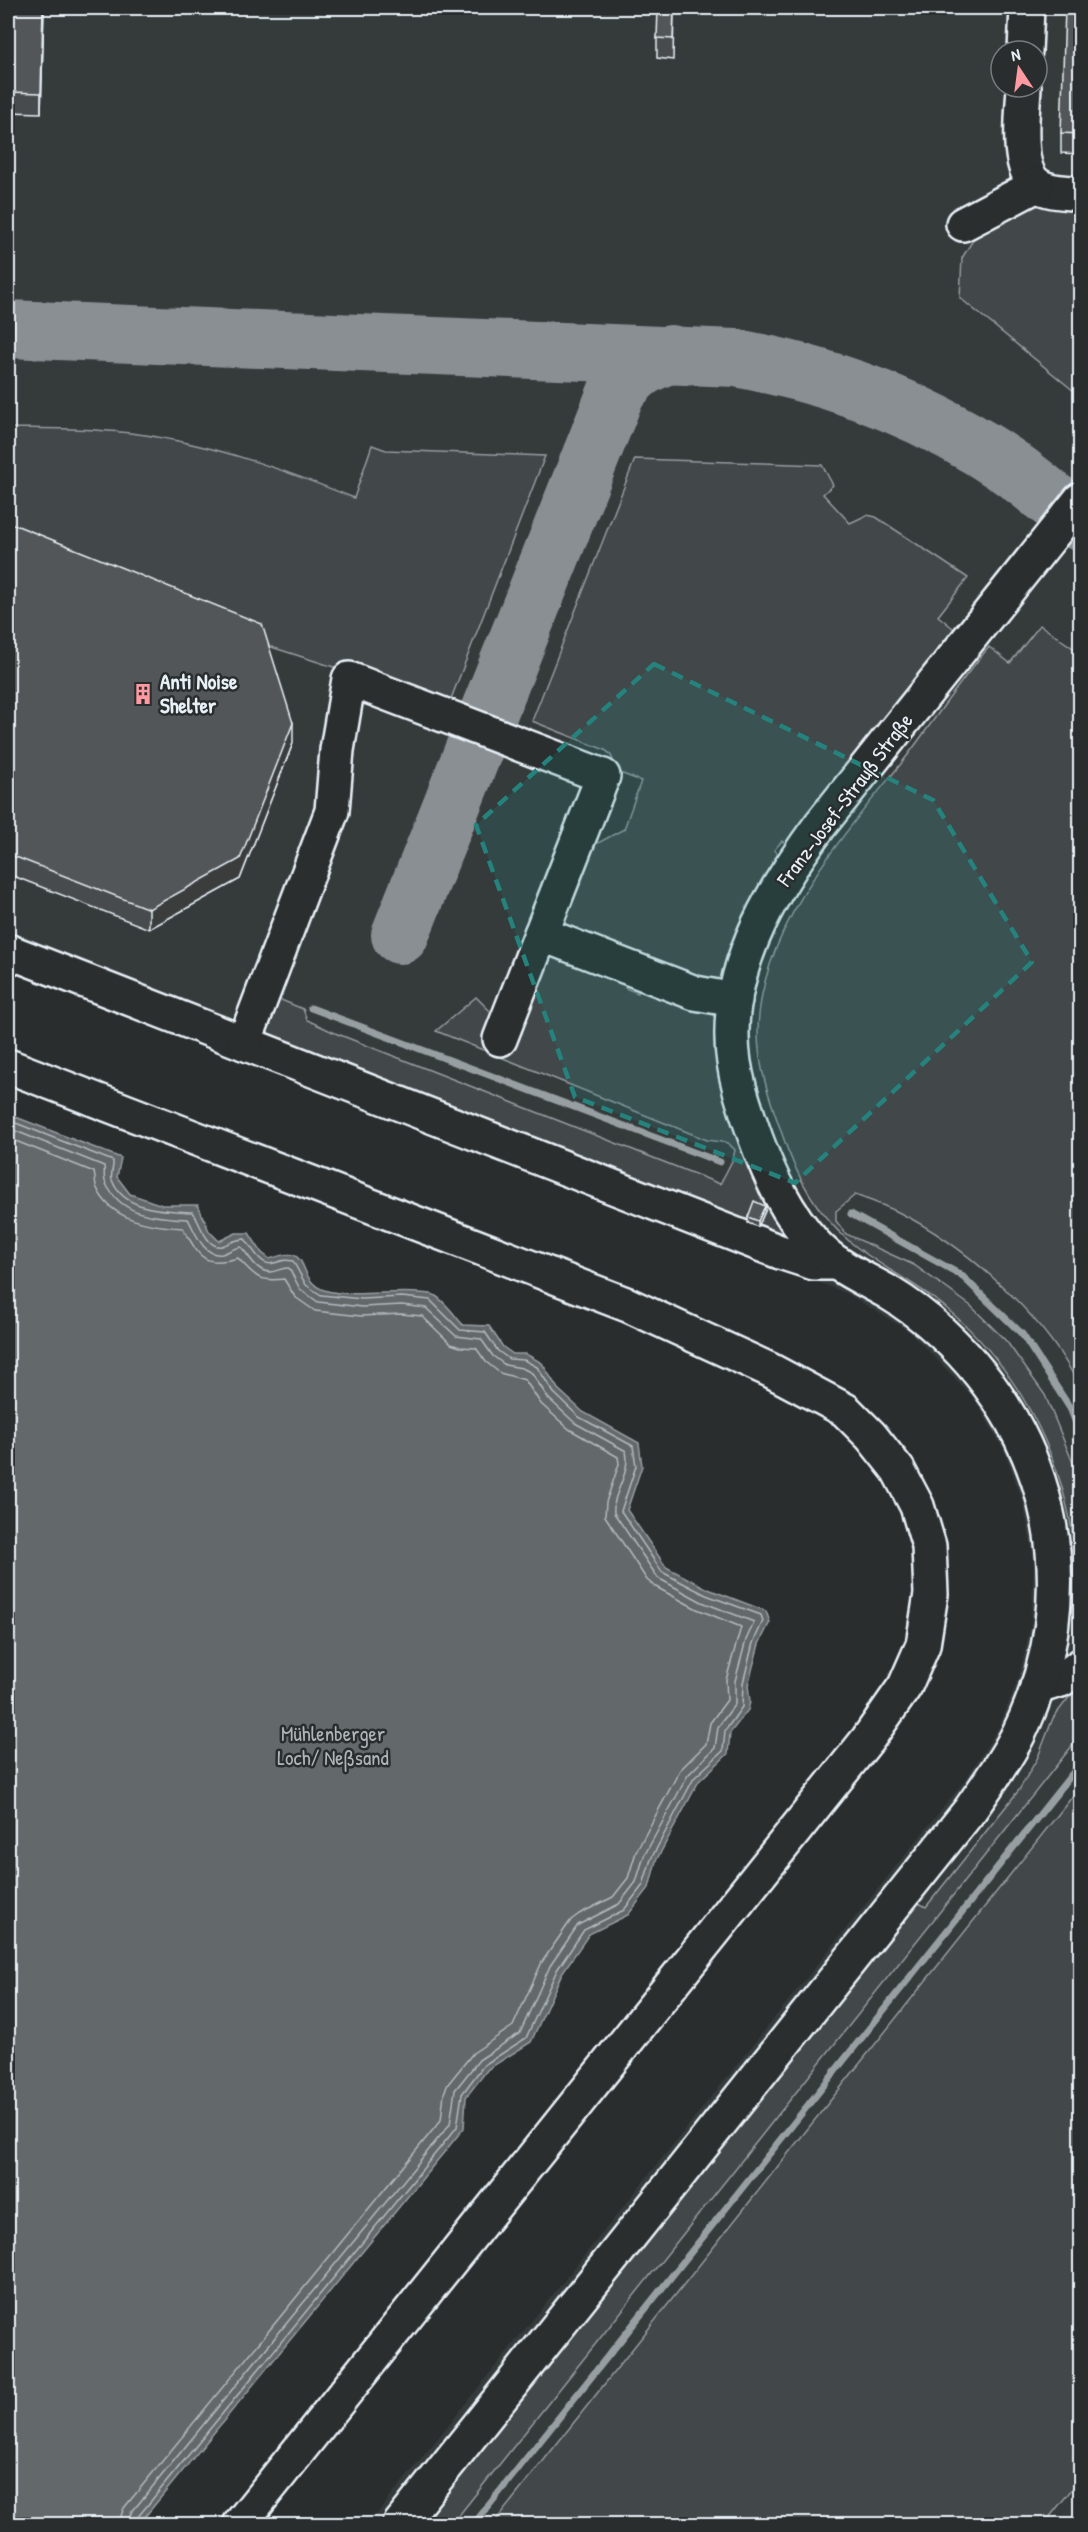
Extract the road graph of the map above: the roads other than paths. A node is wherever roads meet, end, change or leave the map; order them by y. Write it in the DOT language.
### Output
graph roads {
  1 [pos="1027,8"];
  2 [pos="1026,39"];
  3 [pos="1024,99"];
  4 [pos="1037,185"];
  5 [pos="1080,194"];
  6 [pos="963,224"];
  7 [pos="1080,500"];
  8 [pos="541,934"];
  9 [pos="8,951"];
  10 [pos="735,999"];
  11 [pos="500,1039"];
  12 [pos="244,1042"];
  13 [pos="8,1066"];
  14 [pos="837,1263"];
  15 [pos="1080,1666"];
  16 [pos="1037,1687"];
  17 [pos="240,2524"];
  18 [pos="400,2524"];
  1 -- 2 [label="street"];
  3 -- 4 [label="street"];
  4 -- 5 [label="street"];
  4 -- 6 [label="street"];
  7 -- 10 [label="street, Franz-Josef-Strauß Straße"];
  8 -- 10 [label="street"];
  8 -- 11 [label="street"];
  8 -- 12 [label="street"];
  9 -- 12 [label="street"];
  10 -- 14 [label="street, Franz-Josef-Strauß Straße"];
  12 -- 14 [label="street"];
  13 -- 17 [label="street"];
  14 -- 16 [label="street"];
  15 -- 16 [label="street"];
  16 -- 18 [label="street"];
}
